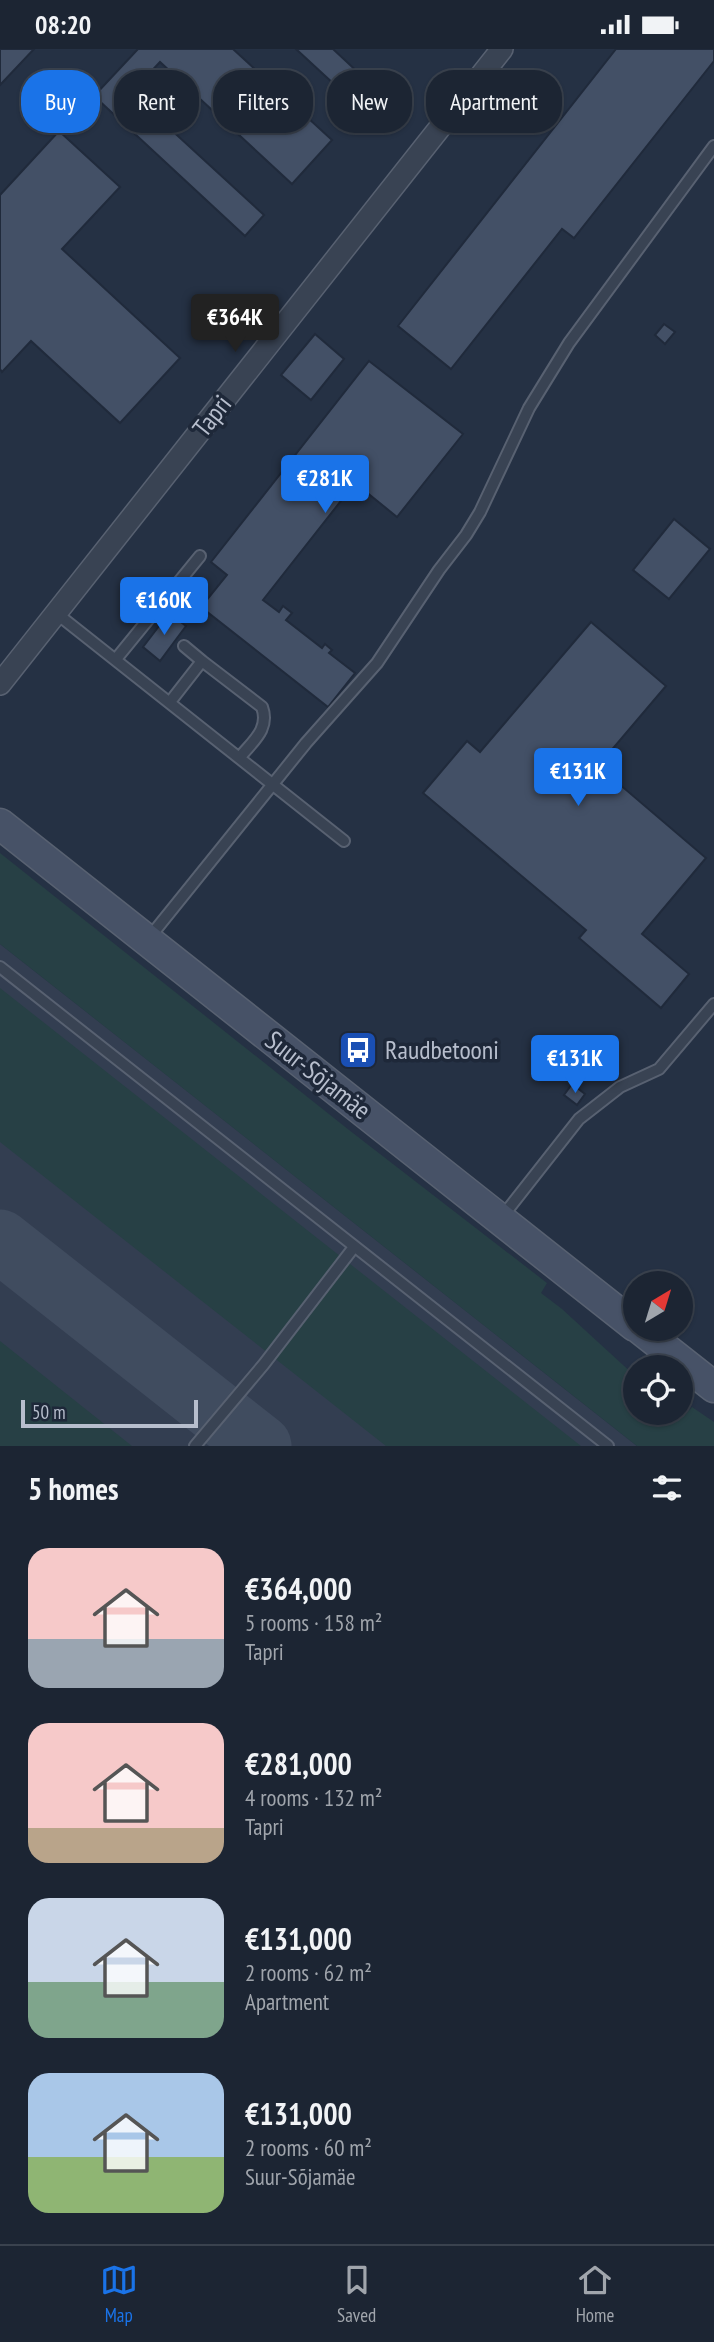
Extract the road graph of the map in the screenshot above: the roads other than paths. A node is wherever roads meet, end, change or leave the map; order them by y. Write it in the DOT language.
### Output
graph roads {
  1 [pos="502,49"];
  2 [pos="714,145"];
  3 [pos="200,556"];
  4 [pos="56,613"];
  5 [pos="184,646"];
  6 [pos="116,659"];
  7 [pos="202,661"];
  8 [pos="0,684"];
  9 [pos="170,702"];
  10 [pos="240,757"];
  11 [pos="273,784"];
  12 [pos="0,824"];
  13 [pos="344,841"];
  14 [pos="147,940"];
  15 [pos="0,967"];
  16 [pos="714,1004"];
  17 [pos="500,1219"];
  18 [pos="355,1247"];
  19 [pos="623,1316"];
  20 [pos="655,1341"];
  21 [pos="714,1387"];
  22 [pos="195,1446"];
  23 [pos="608,1446"];
  1 -- 4 [label="street, Tapri"];
  2 -- 11 [label="lane"];
  3 -- 6 [label="lane"];
  4 -- 6 [label="lane"];
  4 -- 8 [label="street, Tapri"];
  5 -- 7 [label="lane"];
  6 -- 9 [label="lane"];
  7 -- 9 [label="lane"];
  7 -- 10 [label="lane"];
  9 -- 10 [label="lane"];
  10 -- 11 [label="lane"];
  11 -- 13 [label="lane"];
  11 -- 14 [label="lane"];
  12 -- 14 [label="main road, Suur-Sõjamäe"];
  14 -- 17 [label="main road, Suur-Sõjamäe"];
  15 -- 18 [label="lane"];
  16 -- 17 [label="lane"];
  17 -- 19 [label="main road, Suur-Sõjamäe"];
  18 -- 22 [label="lane"];
  18 -- 23 [label="lane"];
  20 -- 21 [label="main road, Suur-Sõjamäe"];
}
